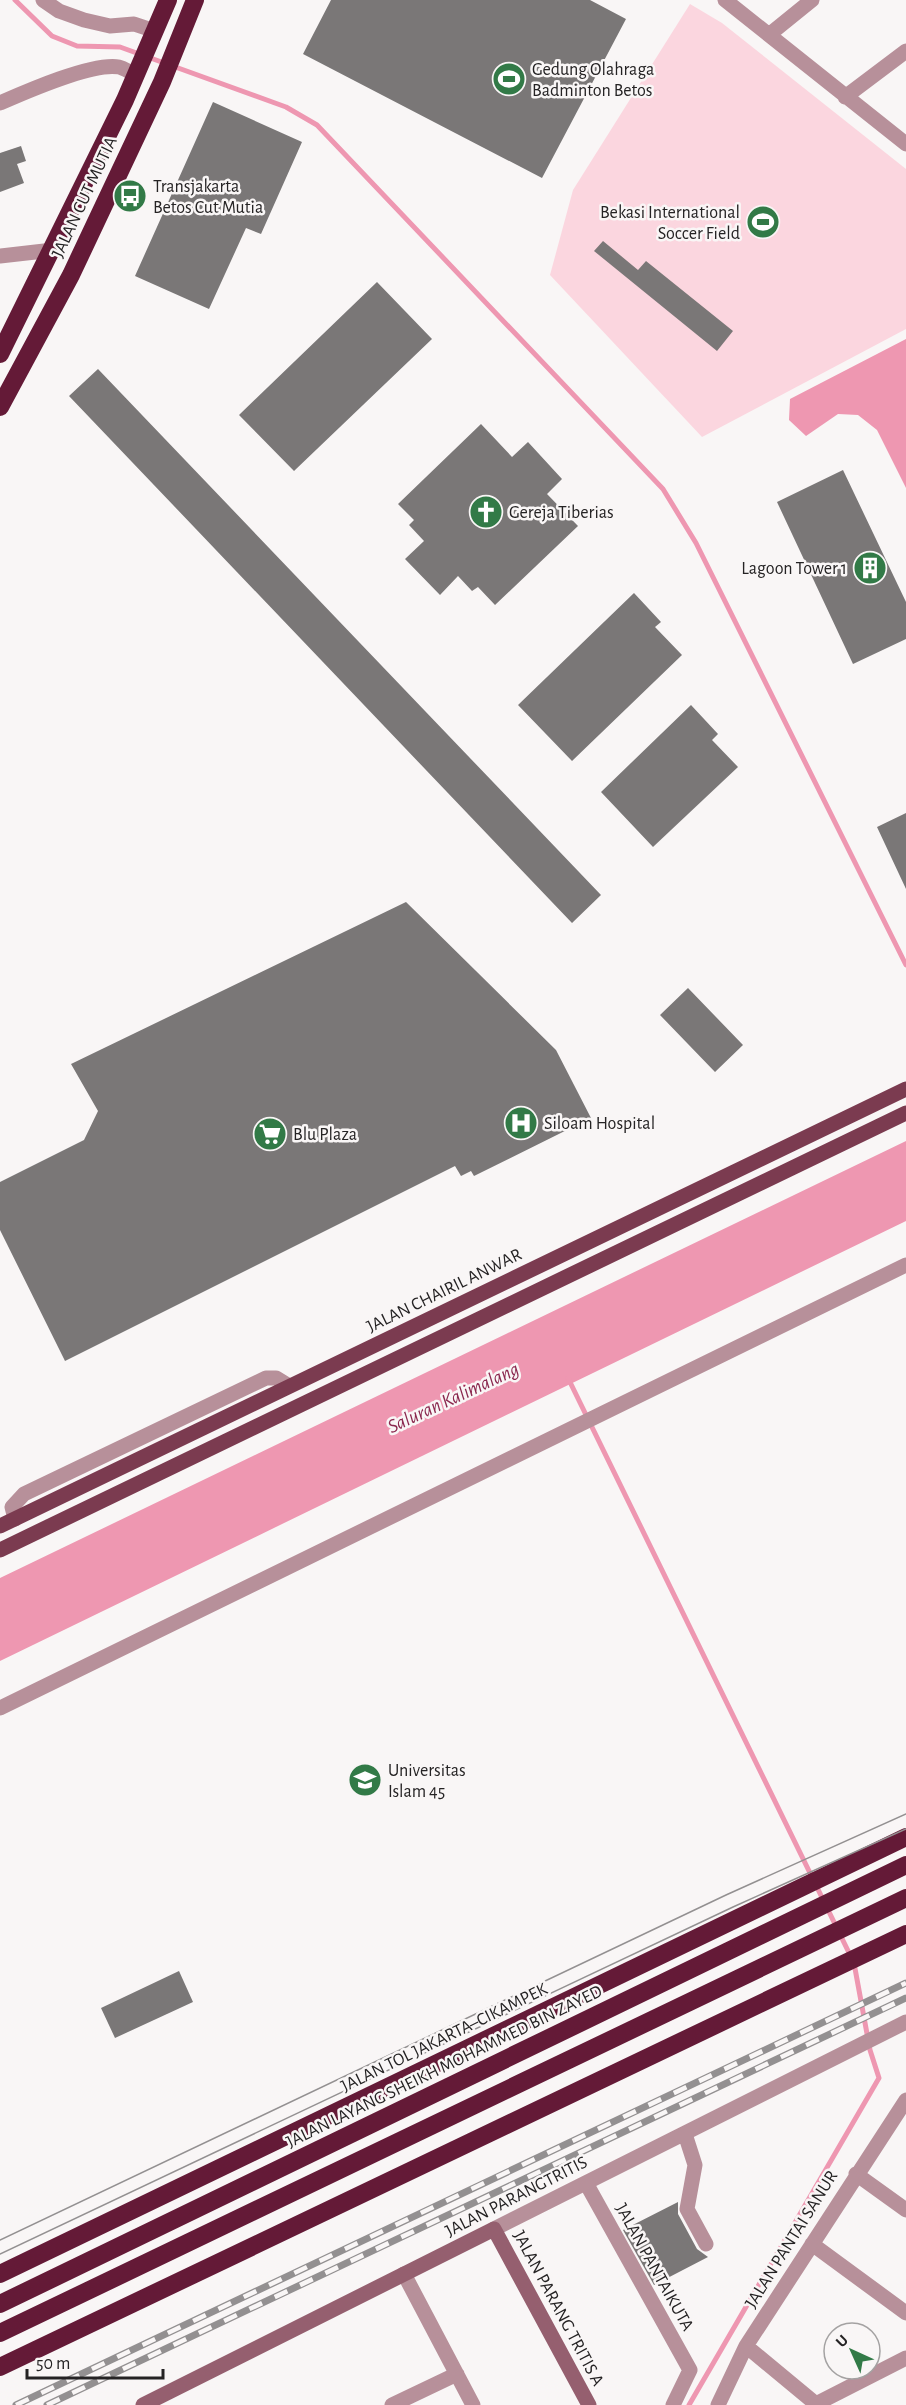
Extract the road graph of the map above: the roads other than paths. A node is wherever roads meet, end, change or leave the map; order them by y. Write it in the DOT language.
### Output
graph roads {
  1 [pos="43,0"];
  2 [pos="168,0"];
  3 [pos="195,0"];
  4 [pos="725,0"];
  5 [pos="812,0"];
  6 [pos="770,34"];
  7 [pos="153,35"];
  8 [pos="906,51"];
  9 [pos="136,75"];
  10 [pos="845,97"];
  11 [pos="0,103"];
  12 [pos="906,144"];
  13 [pos="53,250"];
  14 [pos="0,256"];
  15 [pos="0,354"];
  16 [pos="0,407"];
  17 [pos="906,1089"];
  18 [pos="906,1113"];
  19 [pos="665,1205"];
  20 [pos="674,1225"];
  21 [pos="906,1265"];
  22 [pos="289,1386"];
  23 [pos="300,1405"];
  24 [pos="0,1526"];
  25 [pos="0,1550"];
  26 [pos="0,1708"];
  27 [pos="906,1837"];
  28 [pos="906,1865"];
  29 [pos="906,1898"];
  30 [pos="906,1934"];
  31 [pos="900,2026"];
  32 [pos="906,2100"];
  33 [pos="685,2134"];
  34 [pos="856,2174"];
  35 [pos="586,2183"];
  36 [pos="906,2210"];
  37 [pos="494,2229"];
  38 [pos="706,2244"];
  39 [pos="812,2244"];
  40 [pos="0,2274"];
  41 [pos="404,2274"];
  42 [pos="0,2304"];
  43 [pos="906,2313"];
  44 [pos="0,2333"];
  45 [pos="746,2346"];
  46 [pos="906,2358"];
  47 [pos="0,2367"];
  48 [pos="457,2374"];
  49 [pos="151,2403"];
  50 [pos="815,2404"];
  51 [pos="392,2405"];
  52 [pos="473,2405"];
  53 [pos="589,2405"];
  54 [pos="674,2405"];
  55 [pos="718,2405"];
  1 -- 7 [label="street"];
  2 -- 7 [label="highway, JALAN CUT MUTIA"];
  3 -- 16 [label="highway, JALAN CUT MUTIA"];
  4 -- 6 [label="street"];
  5 -- 6 [label="street"];
  6 -- 10 [label="street"];
  7 -- 9 [label="highway, JALAN CUT MUTIA"];
  8 -- 10 [label="street"];
  9 -- 11 [label="street"];
  9 -- 13 [label="highway, JALAN CUT MUTIA"];
  10 -- 12 [label="street"];
  13 -- 14 [label="street"];
  13 -- 15 [label="highway, JALAN CUT MUTIA"];
  17 -- 19 [label="main road, JALAN CHAIRIL ANWAR"];
  18 -- 20 [label="main road"];
  19 -- 20 [label="main road"];
  19 -- 22 [label="main road, JALAN CHAIRIL ANWAR"];
  20 -- 23 [label="main road"];
  21 -- 26 [label="street"];
  22 -- 23 [label="main road"];
  22 -- 24 [label="main road, JALAN CHAIRIL ANWAR"];
  23 -- 25 [label="main road"];
  27 -- 40 [label="highway, JALAN TOL JAKARTA–CIKAMPEK"];
  28 -- 42 [label="highway, JALAN LAYANG SHEIKH MOHAMMED BIN ZAYED"];
  29 -- 44 [label="highway"];
  30 -- 47 [label="highway"];
  31 -- 33 [label="street, JALAN PARANGTRITIS"];
  32 -- 34 [label="street, JALAN PANTAI SANUR"];
  33 -- 35 [label="street, JALAN PARANGTRITIS"];
  33 -- 38 [label="street"];
  34 -- 36 [label="street"];
  34 -- 39 [label="street, JALAN PANTAI SANUR"];
  35 -- 37 [label="street, JALAN PARANGTRITIS"];
  35 -- 54 [label="street, JALAN PANTAIKUTA"];
  37 -- 41 [label="street, JALAN PARANGTRITIS"];
  37 -- 53 [label="street, JALAN PARANG TRITIS A"];
  39 -- 43 [label="street"];
  39 -- 45 [label="street, JALAN PANTAI SANUR"];
  41 -- 48 [label="street"];
  41 -- 49 [label="street, JALAN PARANGTRITIS"];
  45 -- 50 [label="street"];
  45 -- 55 [label="street, JALAN PANTAI SANUR"];
  46 -- 50 [label="street"];
  48 -- 51 [label="street"];
  48 -- 52 [label="street"];
}
